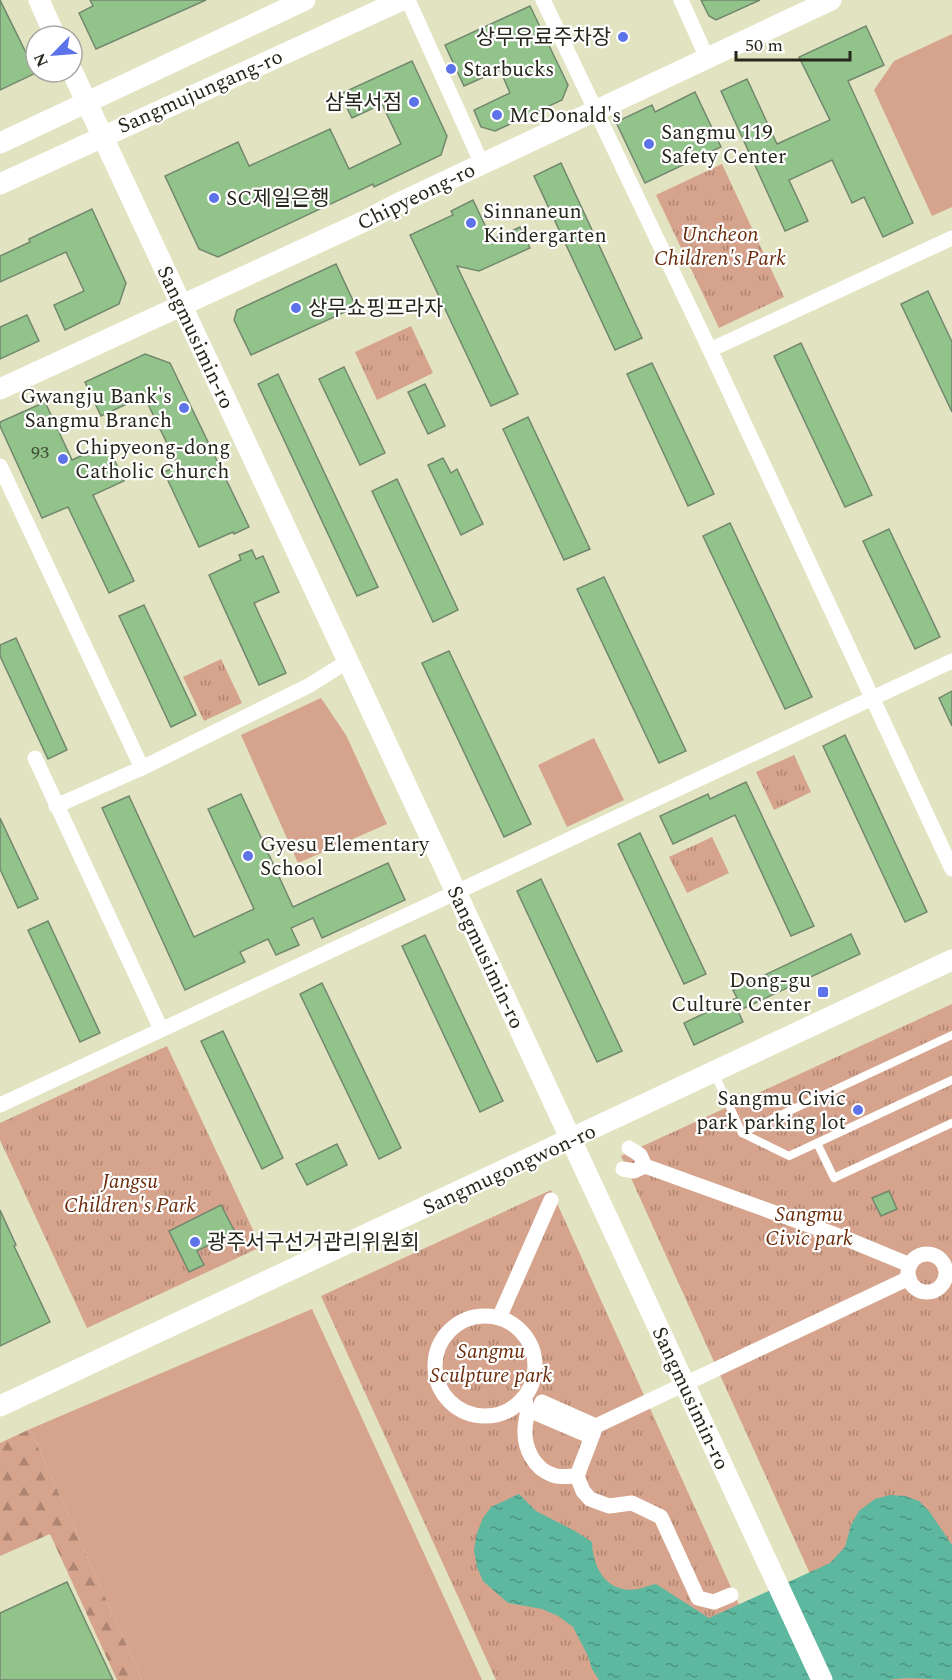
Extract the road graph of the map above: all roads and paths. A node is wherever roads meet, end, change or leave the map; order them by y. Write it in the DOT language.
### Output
graph roads {
  1 [pos="39,0"];
  2 [pos="306,0"];
  3 [pos="402,0"];
  4 [pos="408,0"];
  5 [pos="543,0"];
  6 [pos="681,0"];
  7 [pos="831,0"];
  8 [pos="50,24"];
  9 [pos="707,58"];
  10 [pos="78,84"];
  11 [pos="87,103"];
  12 [pos="596,112"];
  13 [pos="102,136"];
  14 [pos="0,143"];
  15 [pos="482,164"];
  16 [pos="0,184"];
  17 [pos="952,238"];
  18 [pos="181,305"];
  19 [pos="710,350"];
  20 [pos="0,389"];
  21 [pos="0,466"];
  22 [pos="348,661"];
  23 [pos="952,661"];
  24 [pos="873,699"];
  25 [pos="35,758"];
  26 [pos="142,768"];
  27 [pos="56,806"];
  28 [pos="952,869"];
  29 [pos="456,892"];
  30 [pos="952,960"];
  31 [pos="161,1029"];
  32 [pos="952,1035"];
  33 [pos="713,1071"];
  34 [pos="952,1080"];
  35 [pos="0,1105"];
  36 [pos="952,1123"];
  37 [pos="742,1133"];
  38 [pos="571,1140"];
  39 [pos="817,1143"];
  40 [pos="629,1148"];
  41 [pos="645,1166"];
  42 [pos="623,1169"];
  43 [pos="551,1200"];
  44 [pos="947,1258"];
  45 [pos="909,1272"];
  46 [pos="499,1318"];
  47 [pos="526,1403"];
  48 [pos="0,1406"];
  49 [pos="587,1429"];
  50 [pos="573,1476"];
  51 [pos="731,1595"];
  52 [pos="822,1680"];
  1 -- 8 [label="street"];
  2 -- 11 [label="street, Sangmujungang-ro"];
  3 -- 13 [label="street, Sangmujungang-ro"];
  4 -- 15 [label="street"];
  5 -- 12 [label="street"];
  6 -- 9 [label="street"];
  7 -- 9 [label="street, Chipyeong-ro"];
  9 -- 12 [label="street, Chipyeong-ro"];
  10 -- 11 [label="street, Sangmusimin-ro"];
  11 -- 13 [label="street, Sangmusimin-ro"];
  11 -- 14 [label="street, Sangmujungang-ro"];
  12 -- 15 [label="street, Chipyeong-ro"];
  12 -- 19 [label="street"];
  13 -- 16 [label="street, Sangmujungang-ro"];
  13 -- 18 [label="street, Sangmusimin-ro"];
  15 -- 18 [label="street, Chipyeong-ro"];
  17 -- 19 [label="street"];
  18 -- 20 [label="street, Chipyeong-ro"];
  18 -- 22 [label="street, Sangmusimin-ro"];
  19 -- 24 [label="street"];
  21 -- 26 [label="street"];
  22 -- 26 [label="street"];
  22 -- 29 [label="street, Sangmusimin-ro"];
  23 -- 24 [label="street"];
  24 -- 28 [label="street"];
  24 -- 29 [label="street"];
  25 -- 27 [label="street"];
  26 -- 27 [label="street"];
  27 -- 31 [label="street"];
  29 -- 31 [label="street"];
  29 -- 38 [label="street, Sangmusimin-ro"];
  30 -- 33 [label="street, Sangmugongwon-ro"];
  31 -- 35 [label="street"];
  32 -- 37 [label="lane"];
  33 -- 37 [label="lane"];
  33 -- 38 [label="street, Sangmugongwon-ro"];
  34 -- 39 [label="lane"];
  36 -- 39 [label="lane"];
  37 -- 39 [label="lane"];
  38 -- 48 [label="street, Sangmugongwon-ro"];
  38 -- 52 [label="street, Sangmusimin-ro"];
  40 -- 41 [label="street"];
  41 -- 42 [label="street"];
  41 -- 45 [label="street"];
  43 -- 46 [label="street"];
  44 -- 45 [label="street"];
  44 -- 45 [label="street"];
  45 -- 49 [label="street"];
  46 -- 47 [label="street"];
  46 -- 47 [label="street"];
  47 -- 49 [label="street"];
  47 -- 50 [label="street"];
  49 -- 50 [label="street"];
  50 -- 51 [label="street"];
}
